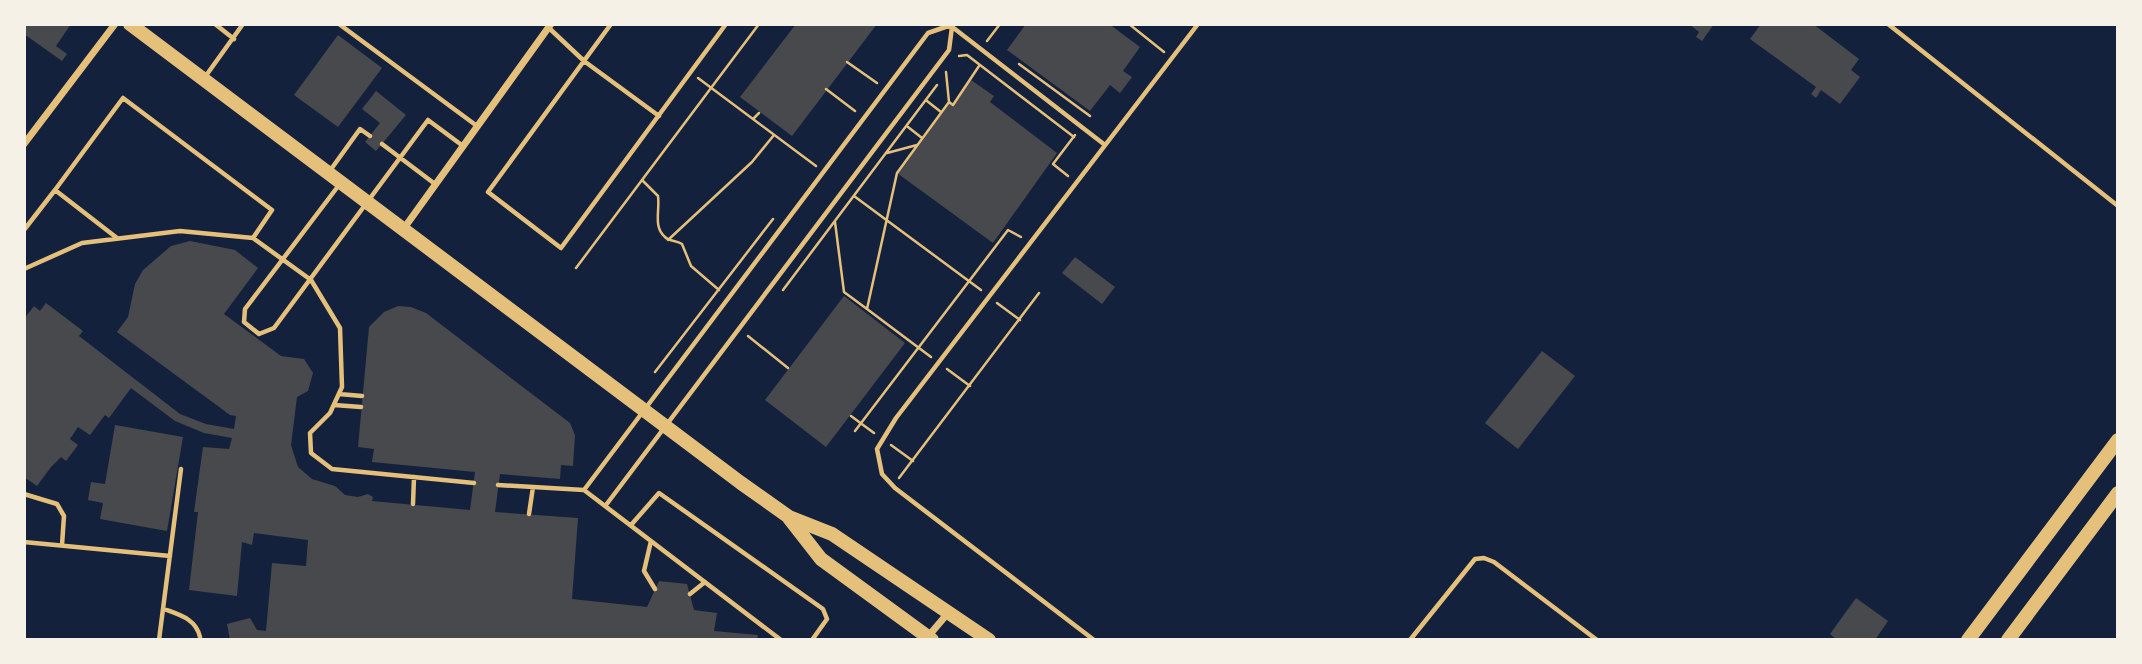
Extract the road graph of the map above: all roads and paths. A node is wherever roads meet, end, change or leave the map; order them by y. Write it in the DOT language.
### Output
graph roads {
  1 [pos="115,24"];
  2 [pos="130,24"];
  3 [pos="215,24"];
  4 [pos="243,24"];
  5 [pos="339,24"];
  6 [pos="611,24"];
  7 [pos="726,24"];
  8 [pos="759,24"];
  9 [pos="1000,24"];
  10 [pos="1129,24"];
  11 [pos="1198,24"];
  12 [pos="1888,24"];
  13 [pos="952,25"];
  14 [pos="548,26"];
  15 [pos="234,39"];
  16 [pos="995,46"];
  17 [pos="956,56"];
  18 [pos="1172,58"];
  19 [pos="1014,60"];
  20 [pos="584,61"];
  21 [pos="847,62"];
  22 [pos="980,63"];
  23 [pos="951,64"];
  24 [pos="691,72"];
  25 [pos="946,72"];
  26 [pos="203,80"];
  27 [pos="877,83"];
  28 [pos="711,88"];
  29 [pos="826,89"];
  30 [pos="949,102"];
  31 [pos="855,111"];
  32 [pos="759,113"];
  33 [pos="659,116"];
  34 [pos="1090,116"];
  35 [pos="753,120"];
  36 [pos="477,126"];
  37 [pos="774,135"];
  38 [pos="370,136"];
  39 [pos="24,144"];
  40 [pos="382,144"];
  41 [pos="917,145"];
  42 [pos="1105,145"];
  43 [pos="463,146"];
  44 [pos="887,153"];
  45 [pos="400,158"];
  46 [pos="822,172"];
  47 [pos="333,179"];
  48 [pos="642,180"];
  49 [pos="435,185"];
  50 [pos="1061,185"];
  51 [pos="844,188"];
  52 [pos="55,190"];
  53 [pos="855,196"];
  54 [pos="366,204"];
  55 [pos="2118,206"];
  56 [pos="887,219"];
  57 [pos="835,222"];
  58 [pos="1028,228"];
  59 [pos="24,230"];
  60 [pos="402,231"];
  61 [pos="117,238"];
  62 [pos="253,238"];
  63 [pos="668,240"];
  64 [pos="282,260"];
  65 [pos="576,268"];
  66 [pos="24,269"];
  67 [pos="311,281"];
  68 [pos="969,281"];
  69 [pos="719,290"];
  70 [pos="1039,293"];
  71 [pos="779,296"];
  72 [pos="714,297"];
  73 [pos="989,297"];
  74 [pos="722,303"];
  75 [pos="867,309"];
  76 [pos="745,320"];
  77 [pos="1020,320"];
  78 [pos="919,347"];
  79 [pos="939,363"];
  80 [pos="788,368"];
  81 [pos="970,386"];
  82 [pos="339,394"];
  83 [pos="362,396"];
  84 [pos="334,405"];
  85 [pos="361,407"];
  86 [pos="641,411"];
  87 [pos="663,427"];
  88 [pos="855,431"];
  89 [pos="2118,440"];
  90 [pos="181,469"];
  91 [pos="414,477"];
  92 [pos="899,478"];
  93 [pos="474,482"];
  94 [pos="498,485"];
  95 [pos="533,487"];
  96 [pos="583,490"];
  97 [pos="2118,493"];
  98 [pos="24,494"];
  99 [pos="413,504"];
  100 [pos="606,505"];
  101 [pos="529,514"];
  102 [pos="789,517"];
  103 [pos="631,525"];
  104 [pos="651,541"];
  105 [pos="24,542"];
  106 [pos="62,545"];
  107 [pos="170,556"];
  108 [pos="705,582"];
  109 [pos="655,589"];
  110 [pos="690,594"];
  111 [pos="164,609"];
  112 [pos="948,612"];
  113 [pos="200,637"];
  114 [pos="929,638"];
  115 [pos="159,639"];
  116 [pos="781,639"];
  117 [pos="812,639"];
  118 [pos="989,639"];
  119 [pos="1094,639"];
  120 [pos="1410,639"];
  121 [pos="1597,639"];
  122 [pos="1968,639"];
  123 [pos="2008,639"];
  1 -- 39 [label="street"];
  2 -- 26 [label="main road"];
  3 -- 15 [label="lane"];
  4 -- 15 [label="lane"];
  5 -- 36 [label="lane"];
  6 -- 20 [label="lane"];
  7 -- 24 [label="lane"];
  8 -- 28 [label="path"];
  9 -- 16 [label="path"];
  10 -- 18 [label="path"];
  11 -- 18 [label="lane"];
  12 -- 55 [label="lane"];
  13 -- 42 [label="lane"];
  13 -- 46 [label="lane"];
  13 -- 51 [label="lane"];
  14 -- 20 [label="lane"];
  14 -- 36 [label="street"];
  15 -- 26 [label="lane"];
  17 -- 22 [label="path"];
  18 -- 42 [label="lane"];
  19 -- 34 [label="path"];
  20 -- 33 [label="lane"];
  20 -- 33 [label="lane"];
  21 -- 27 [label="path"];
  22 -- 30 [label="path"];
  22 -- 50 [label="path"];
  23 -- 25 [label="path"];
  24 -- 28 [label="path"];
  24 -- 33 [label="lane"];
  25 -- 30 [label="path"];
  25 -- 44 [label="path"];
  26 -- 47 [label="main road"];
  28 -- 35 [label="path"];
  28 -- 48 [label="path"];
  29 -- 31 [label="path"];
  30 -- 41 [label="path"];
  32 -- 35 [label="path"];
  35 -- 37 [label="path"];
  36 -- 43 [label="street"];
  37 -- 46 [label="path"];
  37 -- 63 [label="path"];
  38 -- 47 [label="lane"];
  40 -- 45 [label="lane"];
  41 -- 44 [label="path"];
  41 -- 56 [label="path"];
  42 -- 73 [label="lane"];
  43 -- 45 [label="lane"];
  43 -- 49 [label="street"];
  44 -- 53 [label="path"];
  45 -- 49 [label="lane"];
  45 -- 54 [label="lane"];
  46 -- 74 [label="lane"];
  47 -- 54 [label="main road"];
  47 -- 64 [label="lane"];
  48 -- 63 [label="path"];
  48 -- 65 [label="path"];
  49 -- 60 [label="street"];
  51 -- 53 [label="path"];
  51 -- 76 [label="lane"];
  52 -- 59 [label="lane"];
  52 -- 61 [label="lane"];
  52 -- 62 [label="lane"];
  53 -- 56 [label="path"];
  53 -- 57 [label="path"];
  54 -- 60 [label="main road"];
  54 -- 67 [label="lane"];
  56 -- 68 [label="path"];
  56 -- 75 [label="path"];
  57 -- 71 [label="path"];
  57 -- 75 [label="path"];
  58 -- 68 [label="path"];
  60 -- 86 [label="main road"];
  61 -- 62 [label="lane"];
  61 -- 66 [label="lane"];
  62 -- 64 [label="lane"];
  63 -- 69 [label="path"];
  64 -- 67 [label="lane"];
  64 -- 67 [label="lane"];
  67 -- 82 [label="lane"];
  68 -- 73 [label="path"];
  68 -- 78 [label="path"];
  70 -- 77 [label="path"];
  72 -- 74 [label="path"];
  73 -- 77 [label="path"];
  73 -- 79 [label="lane"];
  74 -- 86 [label="lane"];
  75 -- 78 [label="path"];
  76 -- 80 [label="path"];
  76 -- 87 [label="lane"];
  77 -- 81 [label="path"];
  78 -- 79 [label="path"];
  78 -- 88 [label="path"];
  79 -- 81 [label="path"];
  79 -- 119 [label="lane"];
  81 -- 92 [label="path"];
  82 -- 83 [label="lane"];
  82 -- 84 [label="lane"];
  84 -- 85 [label="lane"];
  84 -- 91 [label="lane"];
  86 -- 87 [label="main road"];
  86 -- 96 [label="lane"];
  87 -- 100 [label="lane"];
  87 -- 102 [label="main road"];
  89 -- 122 [label="main road"];
  90 -- 107 [label="lane"];
  91 -- 93 [label="lane"];
  91 -- 99 [label="lane"];
  94 -- 95 [label="lane"];
  95 -- 96 [label="lane"];
  95 -- 101 [label="lane"];
  96 -- 100 [label="lane"];
  97 -- 123 [label="main road"];
  98 -- 106 [label="lane"];
  100 -- 103 [label="lane"];
  102 -- 112 [label="main road"];
  102 -- 114 [label="main road"];
  103 -- 104 [label="lane"];
  103 -- 117 [label="lane"];
  104 -- 108 [label="lane"];
  104 -- 109 [label="lane"];
  105 -- 106 [label="lane"];
  106 -- 107 [label="lane"];
  107 -- 111 [label="lane"];
  108 -- 110 [label="lane"];
  108 -- 116 [label="lane"];
  111 -- 113 [label="lane"];
  111 -- 115 [label="lane"];
  112 -- 114 [label="street"];
  112 -- 118 [label="main road"];
  120 -- 121 [label="lane"];
}
